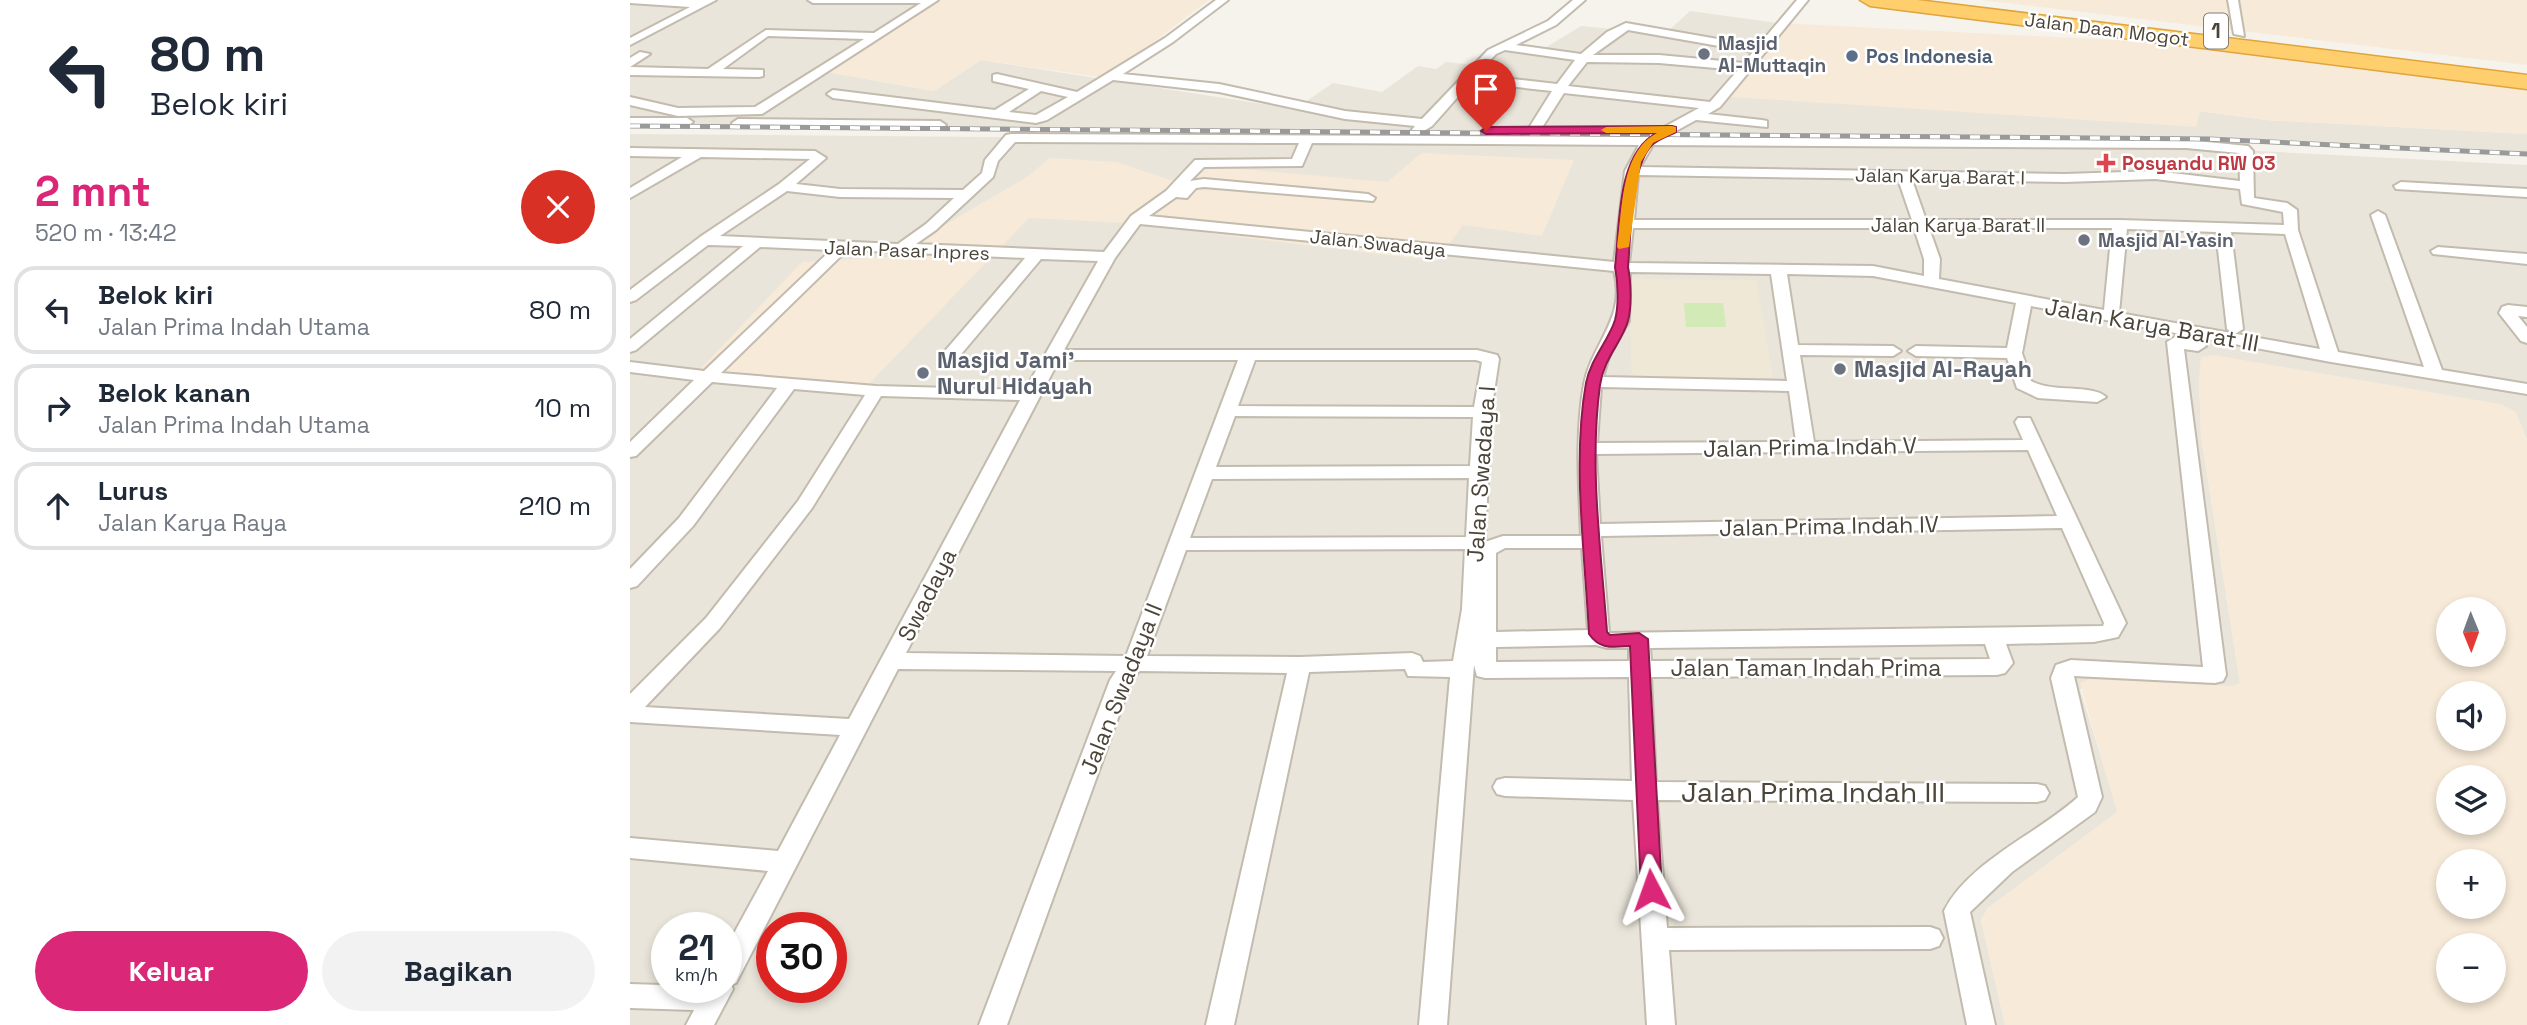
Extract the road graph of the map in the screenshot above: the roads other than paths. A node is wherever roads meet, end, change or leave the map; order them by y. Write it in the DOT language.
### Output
graph roads {
  1 [pos="630,0"];
  2 [pos="813,0"];
  3 [pos="933,0"];
  4 [pos="1223,0"];
  5 [pos="1580,0"];
  6 [pos="1803,0"];
  7 [pos="1870,0"];
  8 [pos="1960,0"];
  9 [pos="2233,0"];
  10 [pos="708,2"];
  11 [pos="792,32"];
  12 [pos="2240,34"];
  13 [pos="875,36"];
  14 [pos="630,42"];
  15 [pos="1502,46"];
  16 [pos="1761,50"];
  17 [pos="644,54"];
  18 [pos="1583,58"];
  19 [pos="630,63"];
  20 [pos="1748,67"];
  21 [pos="630,71"];
  22 [pos="712,71"];
  23 [pos="728,72"];
  24 [pos="759,73"];
  25 [pos="2520,75"];
  26 [pos="1112,76"];
  27 [pos="997,78"];
  28 [pos="1470,78"];
  29 [pos="1040,87"];
  30 [pos="1563,89"];
  31 [pos="833,94"];
  32 [pos="1079,96"];
  33 [pos="856,97"];
  34 [pos="630,101"];
  35 [pos="1712,106"];
  36 [pos="999,113"];
  37 [pos="1694,116"];
  38 [pos="630,122"];
  39 [pos="801,123"];
  40 [pos="1762,124"];
  41 [pos="940,125"];
  42 [pos="1422,127"];
  43 [pos="1345,130"];
  44 [pos="1672,130"];
  45 [pos="1533,131"];
  46 [pos="1307,141"];
  47 [pos="1649,141"];
  48 [pos="630,152"];
  49 [pos="699,152"];
  50 [pos="1632,171"];
  51 [pos="1903,176"];
  52 [pos="2401,186"];
  53 [pos="783,187"];
  54 [pos="2527,193"];
  55 [pos="630,194"];
  56 [pos="967,194"];
  57 [pos="2248,194"];
  58 [pos="1368,198"];
  59 [pos="2378,215"];
  60 [pos="1136,219"];
  61 [pos="1157,222"];
  62 [pos="1626,223"];
  63 [pos="2120,224"];
  64 [pos="1919,225"];
  65 [pos="2223,227"];
  66 [pos="2291,230"];
  67 [pos="705,240"];
  68 [pos="755,244"];
  69 [pos="842,247"];
  70 [pos="900,249"];
  71 [pos="2438,251"];
  72 [pos="1037,255"];
  73 [pos="1108,257"];
  74 [pos="2527,259"];
  75 [pos="1621,267"];
  76 [pos="1778,268"];
  77 [pos="1931,281"];
  78 [pos="630,297"];
  79 [pos="2024,301"];
  80 [pos="2527,312"];
  81 [pos="2110,317"];
  82 [pos="2235,329"];
  83 [pos="2175,335"];
  84 [pos="2527,338"];
  85 [pos="630,347"];
  86 [pos="1791,350"];
  87 [pos="1893,351"];
  88 [pos="1916,351"];
  89 [pos="2014,353"];
  90 [pos="1249,354"];
  91 [pos="951,355"];
  92 [pos="1054,355"];
  93 [pos="2331,357"];
  94 [pos="630,367"];
  95 [pos="2435,374"];
  96 [pos="708,377"];
  97 [pos="1593,382"];
  98 [pos="790,383"];
  99 [pos="1797,386"];
  100 [pos="876,391"];
  101 [pos="1031,395"];
  102 [pos="2524,395"];
  103 [pos="2097,397"];
  104 [pos="1228,411"];
  105 [pos="1482,412"];
  106 [pos="2024,422"];
  107 [pos="2033,444"];
  108 [pos="1806,447"];
  109 [pos="1587,449"];
  110 [pos="630,452"];
  111 [pos="1206,472"];
  112 [pos="1478,472"];
  113 [pos="2067,522"];
  114 [pos="1591,536"];
  115 [pos="1475,543"];
  116 [pos="1180,544"];
  117 [pos="630,581"];
  118 [pos="1993,637"];
  119 [pos="1599,638"];
  120 [pos="1639,639"];
  121 [pos="1485,640"];
  122 [pos="893,661"];
  123 [pos="1134,662"];
  124 [pos="1300,665"];
  125 [pos="1462,669"];
  126 [pos="1641,669"];
  127 [pos="630,708"];
  128 [pos="630,714"];
  129 [pos="857,728"];
  130 [pos="1505,788"];
  131 [pos="1644,792"];
  132 [pos="2037,793"];
  133 [pos="630,848"];
  134 [pos="787,862"];
  135 [pos="1930,938"];
  136 [pos="1654,939"];
  137 [pos="742,946"];
  138 [pos="651,994"];
  139 [pos="630,996"];
  140 [pos="712,1003"];
  141 [pos="700,1025"];
  142 [pos="993,1025"];
  143 [pos="1220,1025"];
  144 [pos="1433,1025"];
  145 [pos="1661,1025"];
  146 [pos="1981,1025"];
  1 -- 10 [label="street"];
  2 -- 3 [label="street"];
  3 -- 13 [label="street"];
  4 -- 26 [label="street"];
  5 -- 15 [label="street"];
  6 -- 16 [label="street"];
  7 -- 25 [label="highway, Jalan Daan Mogot / 1"];
  8 -- 12 [label="highway, Jalan Daan Mogot / 1"];
  9 -- 12 [label="street"];
  10 -- 14 [label="street"];
  11 -- 13 [label="street"];
  11 -- 22 [label="street"];
  11 -- 23 [label="street"];
  12 -- 25 [label="highway, Jalan Daan Mogot / 1"];
  13 -- 34 [label="street"];
  15 -- 18 [label="street"];
  15 -- 28 [label="street"];
  16 -- 18 [label="street"];
  16 -- 20 [label="street"];
  17 -- 19 [label="street"];
  18 -- 20 [label="street"];
  18 -- 30 [label="street"];
  20 -- 35 [label="street"];
  21 -- 22 [label="street"];
  22 -- 23 [label="street"];
  23 -- 24 [label="street"];
  26 -- 32 [label="street"];
  26 -- 42 [label="street"];
  27 -- 29 [label="street"];
  28 -- 30 [label="street"];
  28 -- 42 [label="street"];
  29 -- 32 [label="street"];
  29 -- 36 [label="street"];
  30 -- 35 [label="street"];
  30 -- 45 [label="street"];
  31 -- 33 [label="street"];
  32 -- 36 [label="street"];
  33 -- 36 [label="street"];
  33 -- 39 [label="street"];
  35 -- 37 [label="street"];
  37 -- 40 [label="street"];
  37 -- 44 [label="street"];
  38 -- 39 [label="street"];
  39 -- 41 [label="street"];
  42 -- 43 [label="street"];
  42 -- 45 [label="street"];
  44 -- 45 [label="street"];
  44 -- 47 [label="street"];
  46 -- 47 [label="street"];
  46 -- 56 [label="street"];
  46 -- 60 [label="street, Swadaya"];
  47 -- 50 [label="street"];
  47 -- 57 [label="street"];
  48 -- 49 [label="street"];
  49 -- 53 [label="street"];
  49 -- 55 [label="street"];
  50 -- 51 [label="street, Jalan Karya Barat I"];
  50 -- 62 [label="street"];
  51 -- 57 [label="street, Jalan Karya Barat I"];
  51 -- 64 [label="street"];
  52 -- 54 [label="street"];
  53 -- 56 [label="street"];
  53 -- 67 [label="street"];
  56 -- 70 [label="street"];
  57 -- 66 [label="street, Jalan Karya Barat I"];
  58 -- 61 [label="street"];
  59 -- 95 [label="street"];
  60 -- 61 [label="street, Jalan Swadaya"];
  60 -- 73 [label="street, Swadaya"];
  61 -- 75 [label="street, Jalan Swadaya"];
  62 -- 64 [label="street, Jalan Karya Barat II"];
  62 -- 75 [label="street"];
  63 -- 64 [label="street, Jalan Karya Barat II"];
  63 -- 65 [label="street, Jalan Karya Barat II"];
  63 -- 81 [label="street"];
  64 -- 77 [label="street"];
  65 -- 66 [label="street, Jalan Karya Barat II"];
  65 -- 82 [label="street"];
  66 -- 93 [label="street"];
  67 -- 68 [label="street, Jalan Pasar Inpres"];
  67 -- 78 [label="street"];
  68 -- 69 [label="street, Jalan Pasar Inpres"];
  68 -- 85 [label="street"];
  69 -- 70 [label="street, Jalan Pasar Inpres"];
  69 -- 96 [label="street"];
  70 -- 72 [label="street, Jalan Pasar Inpres"];
  71 -- 74 [label="street"];
  72 -- 73 [label="street, Jalan Pasar Inpres"];
  72 -- 91 [label="street"];
  73 -- 92 [label="street, Swadaya"];
  75 -- 76 [label="street, Jalan Karya Barat III"];
  75 -- 97 [label="street"];
  76 -- 77 [label="street, Jalan Karya Barat III"];
  76 -- 86 [label="street"];
  77 -- 79 [label="street, Jalan Karya Barat III"];
  79 -- 81 [label="street, Jalan Karya Barat III"];
  79 -- 89 [label="street"];
  80 -- 84 [label="street"];
  81 -- 83 [label="street, Jalan Karya Barat III"];
  83 -- 93 [label="street, Jalan Karya Barat III"];
  83 -- 102 [label="street"];
  83 -- 146 [label="street"];
  86 -- 87 [label="street"];
  86 -- 99 [label="street"];
  88 -- 89 [label="street"];
  89 -- 103 [label="street"];
  90 -- 92 [label="street, Jalan Swadaya I"];
  90 -- 104 [label="street, Jalan Swadaya II"];
  90 -- 105 [label="street, Jalan Swadaya I"];
  92 -- 101 [label="street, Swadaya"];
  93 -- 95 [label="street, Jalan Karya Barat III"];
  94 -- 96 [label="street"];
  95 -- 102 [label="street, Jalan Karya Barat III"];
  96 -- 98 [label="street"];
  96 -- 110 [label="street"];
  97 -- 99 [label="street"];
  97 -- 109 [label="street"];
  98 -- 100 [label="street"];
  98 -- 117 [label="street"];
  99 -- 108 [label="street"];
  100 -- 101 [label="street"];
  100 -- 127 [label="street"];
  101 -- 122 [label="street, Swadaya"];
  104 -- 105 [label="street"];
  104 -- 111 [label="street, Jalan Swadaya II"];
  105 -- 112 [label="street, Jalan Swadaya I"];
  106 -- 107 [label="street"];
  107 -- 108 [label="street, Jalan Prima Indah V"];
  107 -- 113 [label="street"];
  108 -- 109 [label="street, Jalan Prima Indah V"];
  109 -- 114 [label="street"];
  111 -- 112 [label="street"];
  111 -- 116 [label="street, Jalan Swadaya II"];
  112 -- 115 [label="street, Jalan Swadaya I"];
  113 -- 114 [label="street, Jalan Prima Indah IV"];
  113 -- 118 [label="street, Jalan Taman Indah Prima"];
  114 -- 119 [label="street"];
  114 -- 121 [label="street, Jalan Prima Indah IV"];
  115 -- 116 [label="street"];
  115 -- 125 [label="street, Jalan Swadaya I"];
  116 -- 123 [label="street, Jalan Swadaya II"];
  118 -- 120 [label="street, Jalan Taman Indah Prima"];
  118 -- 126 [label="street, Jalan Taman Indah Prima"];
  119 -- 120 [label="street, Jalan Taman Indah Prima"];
  119 -- 121 [label="street, Jalan Taman Indah Prima"];
  120 -- 126 [label="street"];
  121 -- 126 [label="street, Jalan Taman Indah Prima"];
  122 -- 123 [label="street"];
  122 -- 129 [label="street, Swadaya"];
  123 -- 124 [label="street"];
  123 -- 142 [label="street, Jalan Swadaya II"];
  124 -- 125 [label="street"];
  124 -- 143 [label="street"];
  125 -- 144 [label="street, Jalan Swadaya I"];
  126 -- 131 [label="street"];
  128 -- 129 [label="street"];
  129 -- 134 [label="street, Swadaya"];
  130 -- 131 [label="street, Jalan Prima Indah III"];
  131 -- 132 [label="street, Jalan Prima Indah III"];
  131 -- 136 [label="street"];
  133 -- 134 [label="street"];
  134 -- 137 [label="street, Swadaya"];
  135 -- 136 [label="street"];
  136 -- 145 [label="street"];
  138 -- 139 [label="street"];
  140 -- 141 [label="street, Swadaya"];
}
